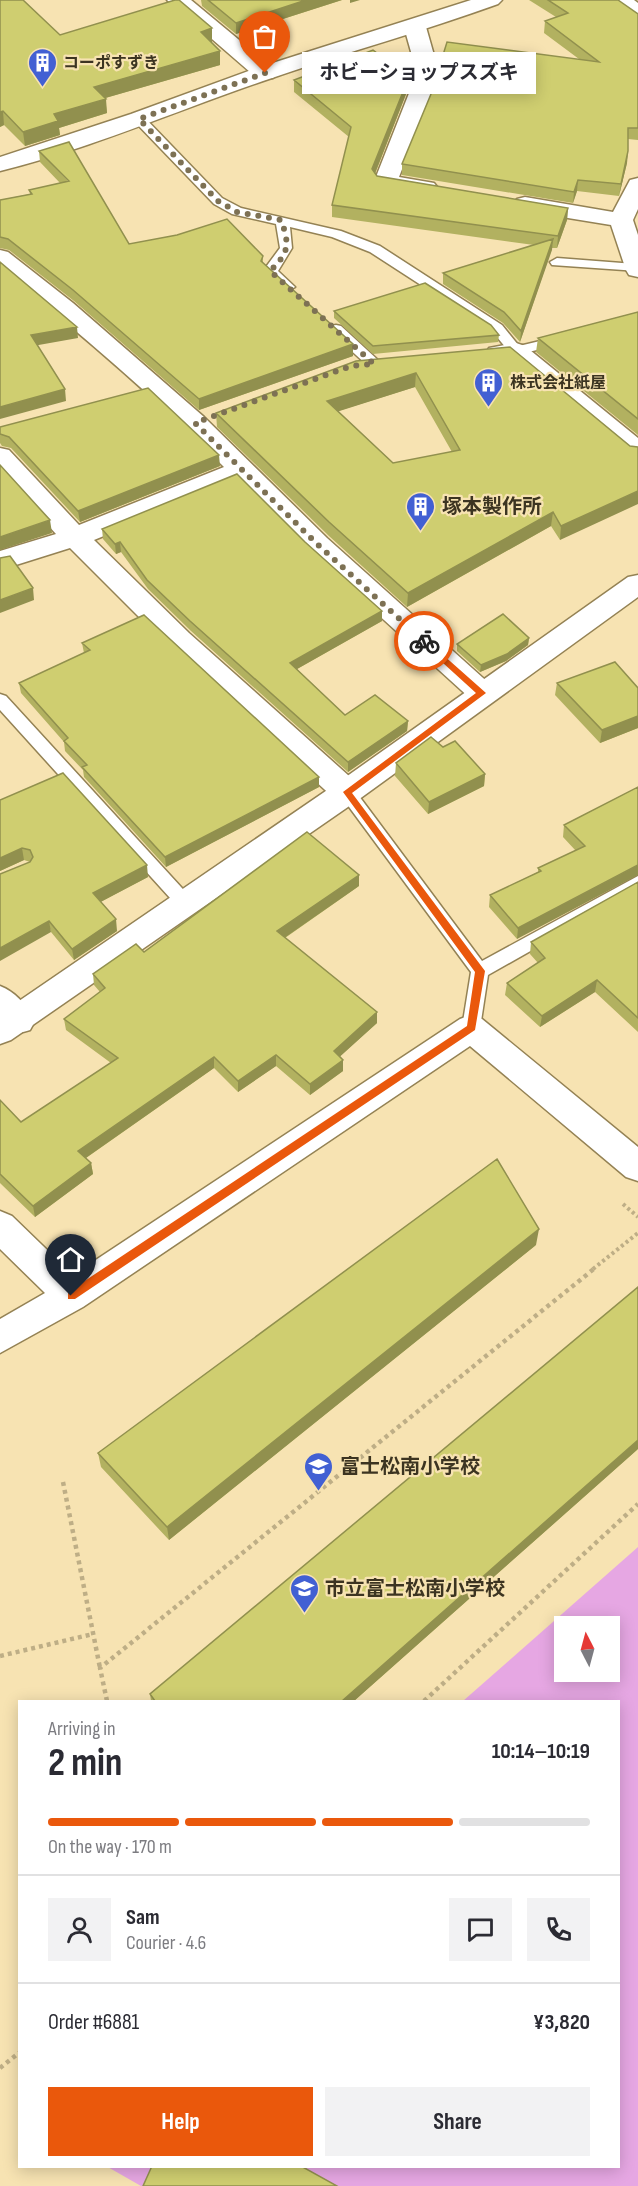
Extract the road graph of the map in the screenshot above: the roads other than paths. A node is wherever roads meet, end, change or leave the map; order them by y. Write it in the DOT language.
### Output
graph roads {
  1 [pos="178,0"];
  2 [pos="491,0"];
  3 [pos="620,0"];
  4 [pos="638,12"];
  5 [pos="414,27"];
  6 [pos="265,73"];
  7 [pos="139,119"];
  8 [pos="0,164"];
  9 [pos="638,186"];
  10 [pos="445,191"];
  11 [pos="503,201"];
  12 [pos="281,220"];
  13 [pos="621,220"];
  14 [pos="0,256"];
  15 [pos="557,262"];
  16 [pos="637,269"];
  17 [pos="296,294"];
  18 [pos="322,318"];
  19 [pos="571,337"];
  20 [pos="516,351"];
  21 [pos="468,356"];
  22 [pos="386,363"];
  23 [pos="339,370"];
  24 [pos="638,452"];
  25 [pos="0,456"];
  26 [pos="243,470"];
  27 [pos="75,537"];
  28 [pos="0,561"];
  29 [pos="638,584"];
  30 [pos="482,693"];
  31 [pos="0,700"];
  32 [pos="67,774"];
  33 [pos="48,783"];
  34 [pos="347,792"];
  35 [pos="638,882"];
  36 [pos="186,904"];
  37 [pos="480,971"];
  38 [pos="6,1017"];
  39 [pos="471,1028"];
  40 [pos="638,1167"];
  41 [pos="0,1226"];
  42 [pos="71,1296"];
  43 [pos="0,1337"];
  1 -- 6 [label="street"];
  2 -- 5 [label="street"];
  3 -- 4 [label="street"];
  5 -- 6 [label="street"];
  5 -- 10 [label="street"];
  6 -- 7 [label="street"];
  7 -- 8 [label="street"];
  7 -- 12 [label="lane"];
  9 -- 13 [label="street"];
  11 -- 13 [label="street"];
  12 -- 17 [label="lane"];
  12 -- 20 [label="lane"];
  13 -- 16 [label="street"];
  14 -- 26 [label="street"];
  15 -- 16 [label="lane"];
  18 -- 22 [label="lane"];
  19 -- 20 [label="lane"];
  20 -- 21 [label="street"];
  20 -- 24 [label="street"];
  22 -- 23 [label="street"];
  25 -- 27 [label="street"];
  26 -- 27 [label="street"];
  26 -- 30 [label="street"];
  27 -- 28 [label="street"];
  27 -- 34 [label="street"];
  29 -- 30 [label="street"];
  30 -- 34 [label="street"];
  31 -- 32 [label="lane"];
  32 -- 33 [label="lane"];
  32 -- 36 [label="lane"];
  34 -- 36 [label="street"];
  34 -- 37 [label="lane"];
  35 -- 37 [label="lane"];
  36 -- 38 [label="street"];
  37 -- 39 [label="lane"];
  39 -- 40 [label="street"];
  39 -- 42 [label="street"];
  41 -- 42 [label="street"];
  42 -- 43 [label="street"];
}
